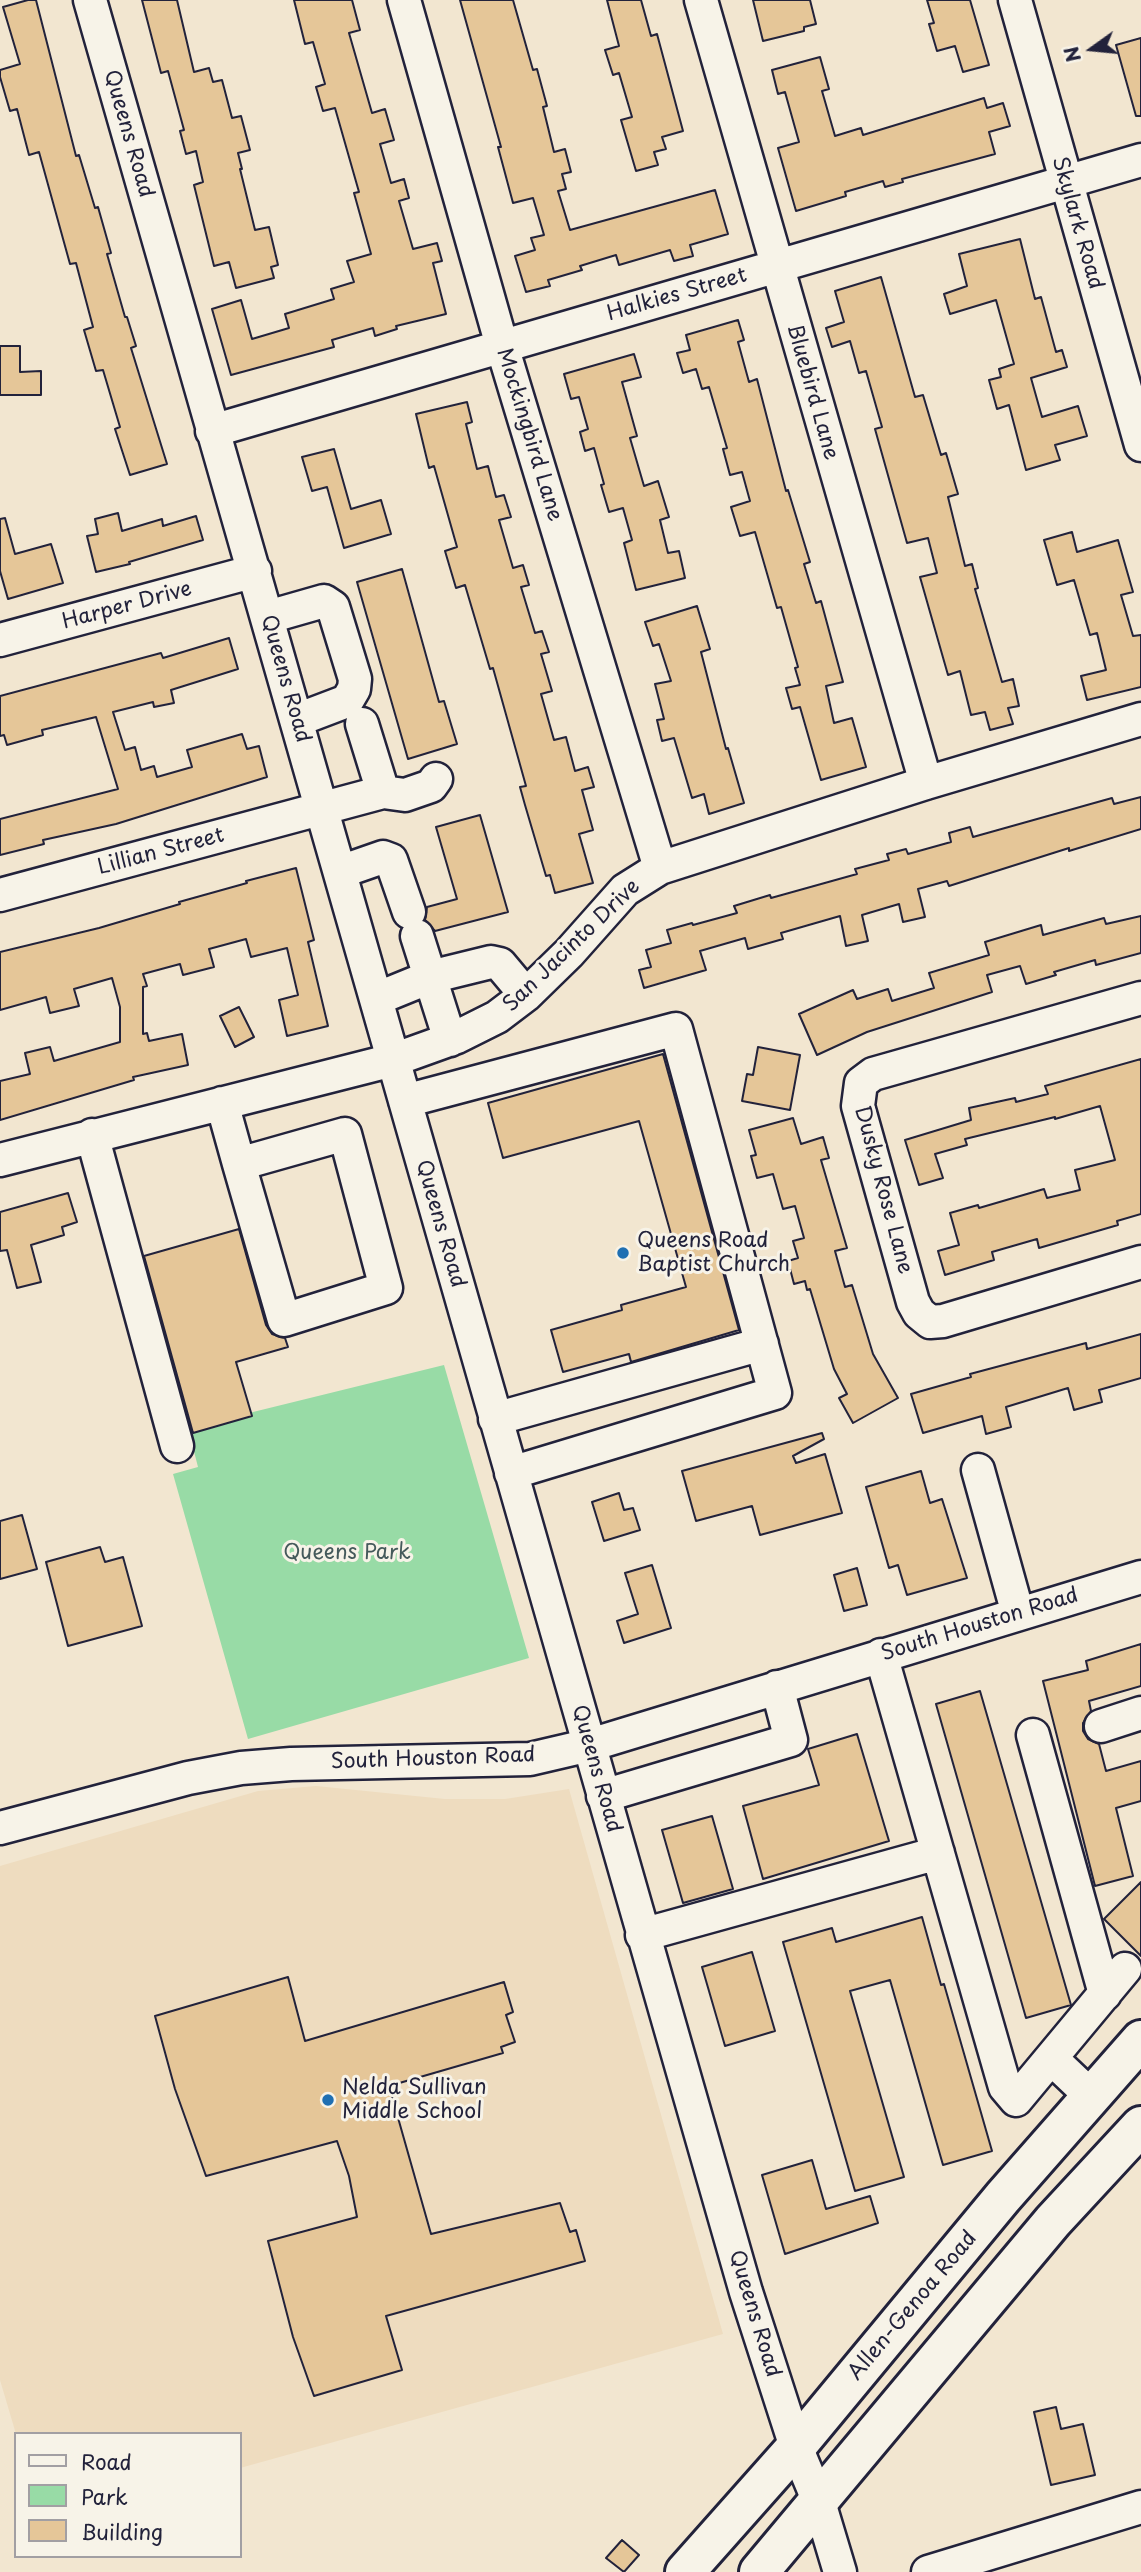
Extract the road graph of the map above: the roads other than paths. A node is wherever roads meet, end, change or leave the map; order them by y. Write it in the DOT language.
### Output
graph roads {
  1 [pos="90,0"];
  2 [pos="404,0"];
  3 [pos="701,0"];
  4 [pos="1015,0"];
  5 [pos="1141,160"];
  6 [pos="1065,182"];
  7 [pos="776,266"];
  8 [pos="502,346"];
  9 [pos="212,431"];
  10 [pos="1141,445"];
  11 [pos="255,571"];
  12 [pos="268,617"];
  13 [pos="0,640"];
  14 [pos="1141,719"];
  15 [pos="297,720"];
  16 [pos="362,724"];
  17 [pos="436,779"];
  18 [pos="926,783"];
  19 [pos="383,792"];
  20 [pos="322,809"];
  21 [pos="660,868"];
  22 [pos="340,872"];
  23 [pos="0,895"];
  24 [pos="430,977"];
  25 [pos="526,995"];
  26 [pos="1141,998"];
  27 [pos="376,999"];
  28 [pos="450,1040"];
  29 [pos="393,1060"];
  30 [pos="405,1101"];
  31 [pos="222,1102"];
  32 [pos="92,1135"];
  33 [pos="0,1160"];
  34 [pos="239,1164"];
  35 [pos="1141,1262"];
  36 [pos="762,1344"];
  37 [pos="495,1419"];
  38 [pos="177,1446"];
  39 [pos="978,1470"];
  40 [pos="511,1473"];
  41 [pos="1141,1577"];
  42 [pos="1018,1614"];
  43 [pos="881,1656"];
  44 [pos="778,1687"];
  45 [pos="1141,1713"];
  46 [pos="1101,1726"];
  47 [pos="1033,1735"];
  48 [pos="590,1745"];
  49 [pos="603,1796"];
  50 [pos="0,1828"];
  51 [pos="939,1853"];
  52 [pos="642,1935"];
  53 [pos="1125,1969"];
  54 [pos="1105,1993"];
  55 [pos="1141,2040"];
  56 [pos="1052,2059"];
  57 [pos="1091,2096"];
  58 [pos="1138,2129"];
  59 [pos="796,2447"];
  60 [pos="819,2502"];
  61 [pos="1141,2507"];
  62 [pos="685,2572"];
  63 [pos="759,2572"];
  64 [pos="840,2572"];
  65 [pos="928,2572"];
  1 -- 9 [label="street, Queens Road"];
  2 -- 8 [label="street, Mockingbird Lane"];
  3 -- 7 [label="street, Bluebird Lane"];
  4 -- 6 [label="street, Skylark Road"];
  5 -- 6 [label="street, Halkies Street"];
  6 -- 7 [label="street, Halkies Street"];
  6 -- 10 [label="street, Skylark Road"];
  7 -- 8 [label="street, Halkies Street"];
  7 -- 18 [label="street, Bluebird Lane"];
  8 -- 9 [label="street, Halkies Street"];
  8 -- 21 [label="street, Mockingbird Lane"];
  9 -- 11 [label="street, Queens Road"];
  11 -- 12 [label="street, Queens Road"];
  11 -- 13 [label="street, Harper Drive"];
  12 -- 15 [label="street, Queens Road"];
  12 -- 15 [label="street"];
  14 -- 18 [label="street, San Jacinto Drive"];
  15 -- 20 [label="street, Queens Road"];
  16 -- 19 [label="street"];
  17 -- 19 [label="street, Lillian Street"];
  18 -- 21 [label="street, San Jacinto Drive"];
  19 -- 20 [label="street, Lillian Street"];
  20 -- 22 [label="street, Queens Road"];
  20 -- 23 [label="street, Lillian Street"];
  21 -- 25 [label="street, San Jacinto Drive"];
  22 -- 24 [label="street"];
  22 -- 27 [label="street, Queens Road"];
  24 -- 25 [label="street"];
  24 -- 27 [label="street"];
  24 -- 28 [label="street"];
  25 -- 28 [label="street, San Jacinto Drive"];
  26 -- 35 [label="street, Dusky Rose Lane"];
  27 -- 29 [label="street, Queens Road"];
  28 -- 29 [label="street, San Jacinto Drive"];
  29 -- 30 [label="street, Queens Road"];
  29 -- 31 [label="street, San Jacinto Drive"];
  30 -- 36 [label="street"];
  30 -- 37 [label="street, Queens Road"];
  31 -- 32 [label="street, San Jacinto Drive"];
  31 -- 34 [label="street"];
  32 -- 33 [label="street, San Jacinto Drive"];
  32 -- 38 [label="street"];
  34 -- 34 [label="street"];
  36 -- 37 [label="street"];
  36 -- 40 [label="street"];
  37 -- 40 [label="street, Queens Road"];
  39 -- 42 [label="street"];
  40 -- 48 [label="street, Queens Road"];
  41 -- 42 [label="street, South Houston Road"];
  42 -- 43 [label="street, South Houston Road"];
  43 -- 44 [label="street, South Houston Road"];
  43 -- 51 [label="street"];
  44 -- 48 [label="street, South Houston Road"];
  44 -- 49 [label="street"];
  45 -- 46 [label="street"];
  47 -- 54 [label="street"];
  48 -- 49 [label="street, Queens Road"];
  48 -- 50 [label="street, South Houston Road"];
  49 -- 52 [label="street, Queens Road"];
  51 -- 52 [label="street"];
  51 -- 56 [label="street"];
  52 -- 59 [label="street, Queens Road"];
  53 -- 54 [label="street"];
  54 -- 56 [label="street"];
  55 -- 57 [label="main road, Allen-Genoa Road"];
  56 -- 57 [label="street"];
  57 -- 58 [label="main road"];
  57 -- 59 [label="main road, Allen-Genoa Road"];
  58 -- 60 [label="main road"];
  59 -- 60 [label="street, Queens Road"];
  59 -- 62 [label="main road, Allen-Genoa Road"];
  60 -- 63 [label="main road"];
  60 -- 64 [label="street, Queens Road"];
  61 -- 65 [label="street"];
}
